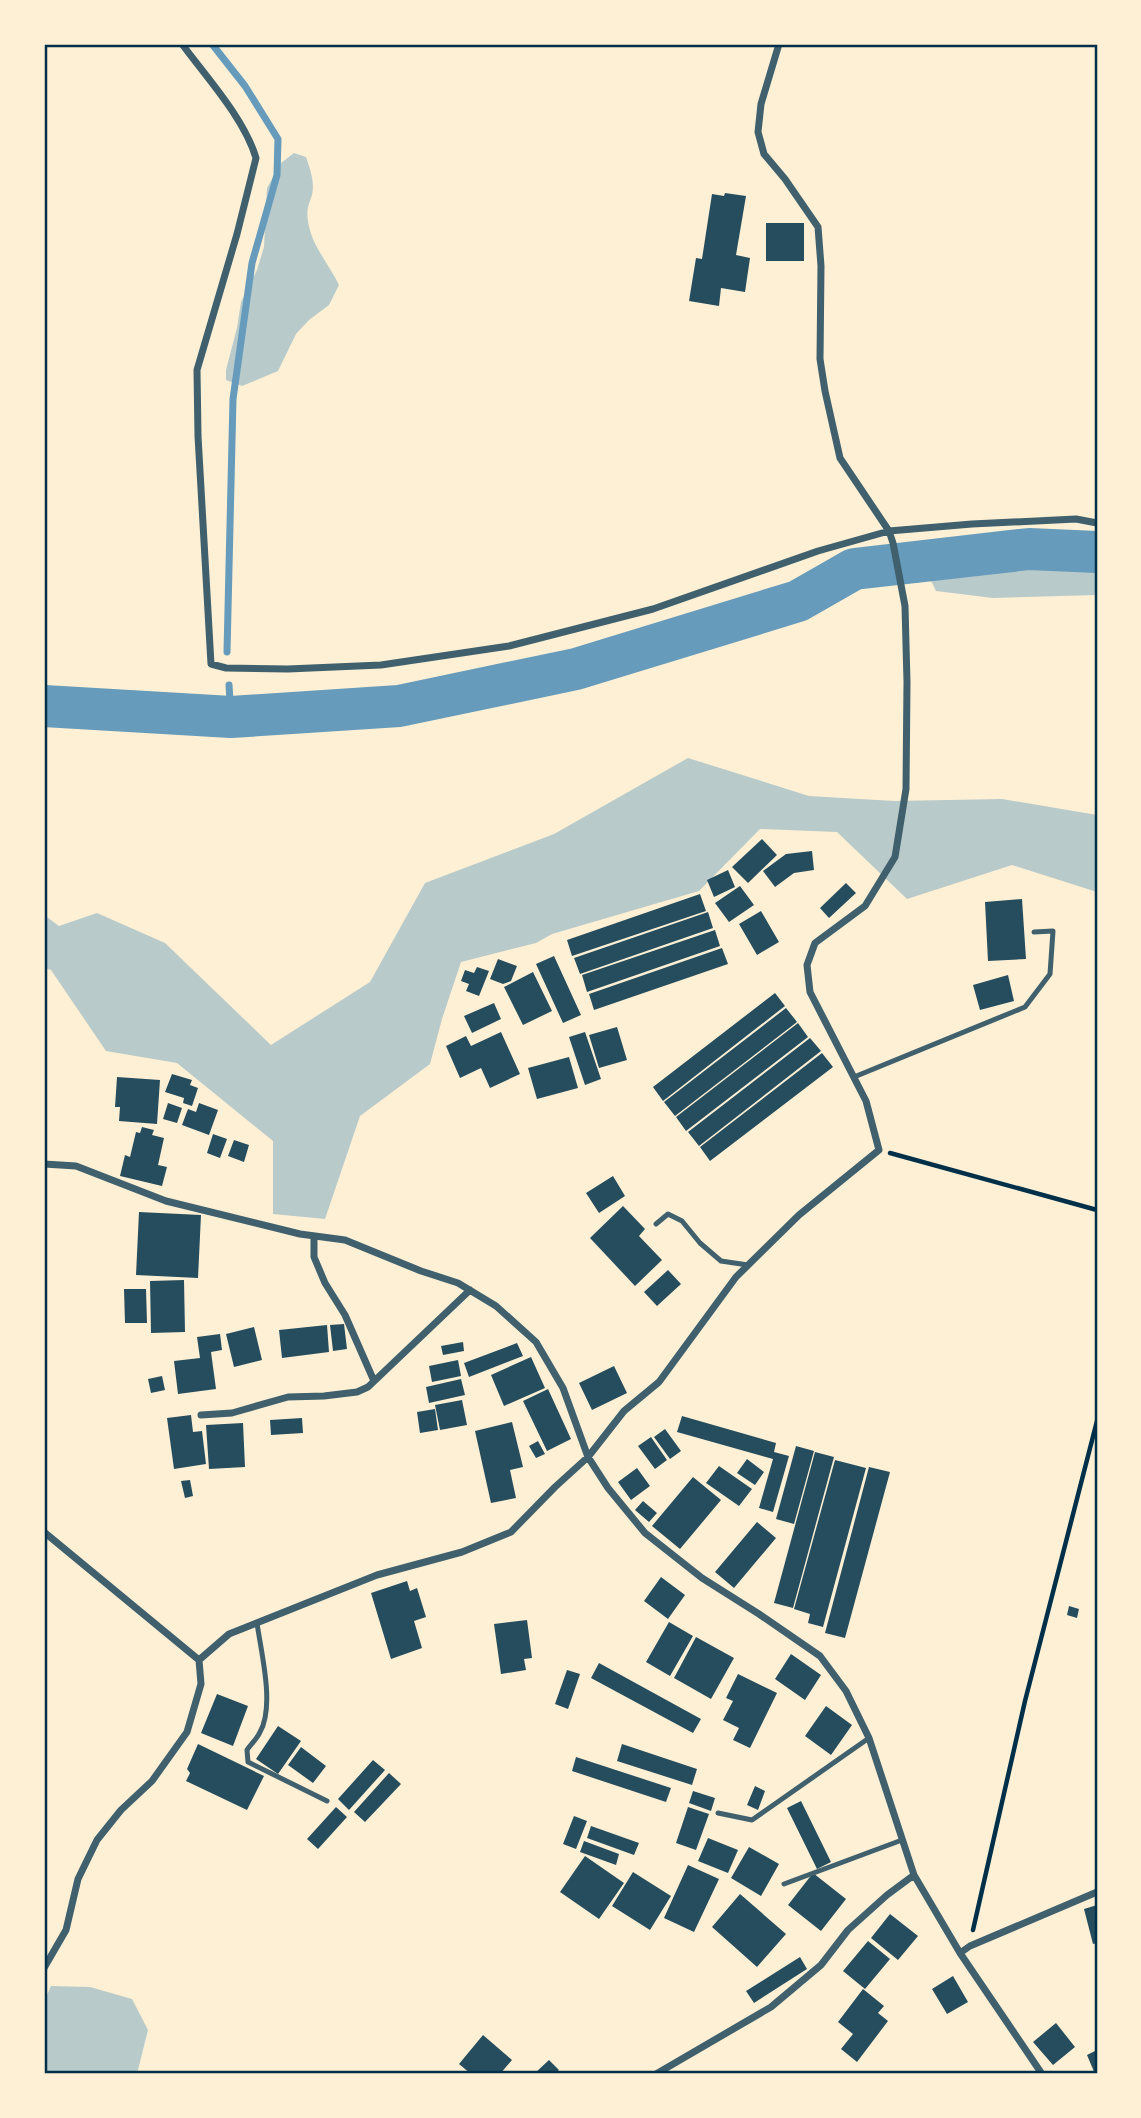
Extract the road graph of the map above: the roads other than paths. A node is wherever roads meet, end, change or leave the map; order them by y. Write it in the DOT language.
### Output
graph roads {
  1 [pos="182,44"];
  2 [pos="779,44"];
  3 [pos="1097,523"];
  4 [pos="889,531"];
  5 [pos="1034,932"];
  6 [pos="854,1077"];
  7 [pos="44,1164"];
  8 [pos="656,1224"];
  9 [pos="314,1236"];
  10 [pos="748,1265"];
  11 [pos="470,1290"];
  12 [pos="374,1381"];
  13 [pos="201,1415"];
  14 [pos="588,1457"];
  15 [pos="44,1532"];
  16 [pos="257,1623"];
  17 [pos="199,1660"];
  18 [pos="869,1738"];
  19 [pos="327,1801"];
  20 [pos="718,1813"];
  21 [pos="902,1840"];
  22 [pos="914,1875"];
  23 [pos="783,1884"];
  24 [pos="1097,1892"];
  25 [pos="960,1953"];
  26 [pos="44,1968"];
  27 [pos="656,2074"];
  28 [pos="1042,2074"];
  1 -- 4 [label="street"];
  2 -- 4 [label="street"];
  3 -- 4 [label="street"];
  4 -- 6 [label="street"];
  5 -- 6 [label="lane"];
  6 -- 10 [label="street"];
  7 -- 9 [label="street"];
  8 -- 10 [label="lane"];
  9 -- 11 [label="street"];
  9 -- 12 [label="street"];
  10 -- 14 [label="street"];
  11 -- 12 [label="street"];
  11 -- 14 [label="street"];
  12 -- 13 [label="street"];
  14 -- 16 [label="street"];
  14 -- 18 [label="street"];
  15 -- 17 [label="street"];
  16 -- 17 [label="street"];
  16 -- 19 [label="lane"];
  17 -- 26 [label="street"];
  18 -- 20 [label="lane"];
  18 -- 21 [label="street"];
  21 -- 22 [label="street"];
  21 -- 23 [label="lane"];
  22 -- 25 [label="street"];
  22 -- 27 [label="street"];
  24 -- 25 [label="street"];
  25 -- 28 [label="street"];
}
